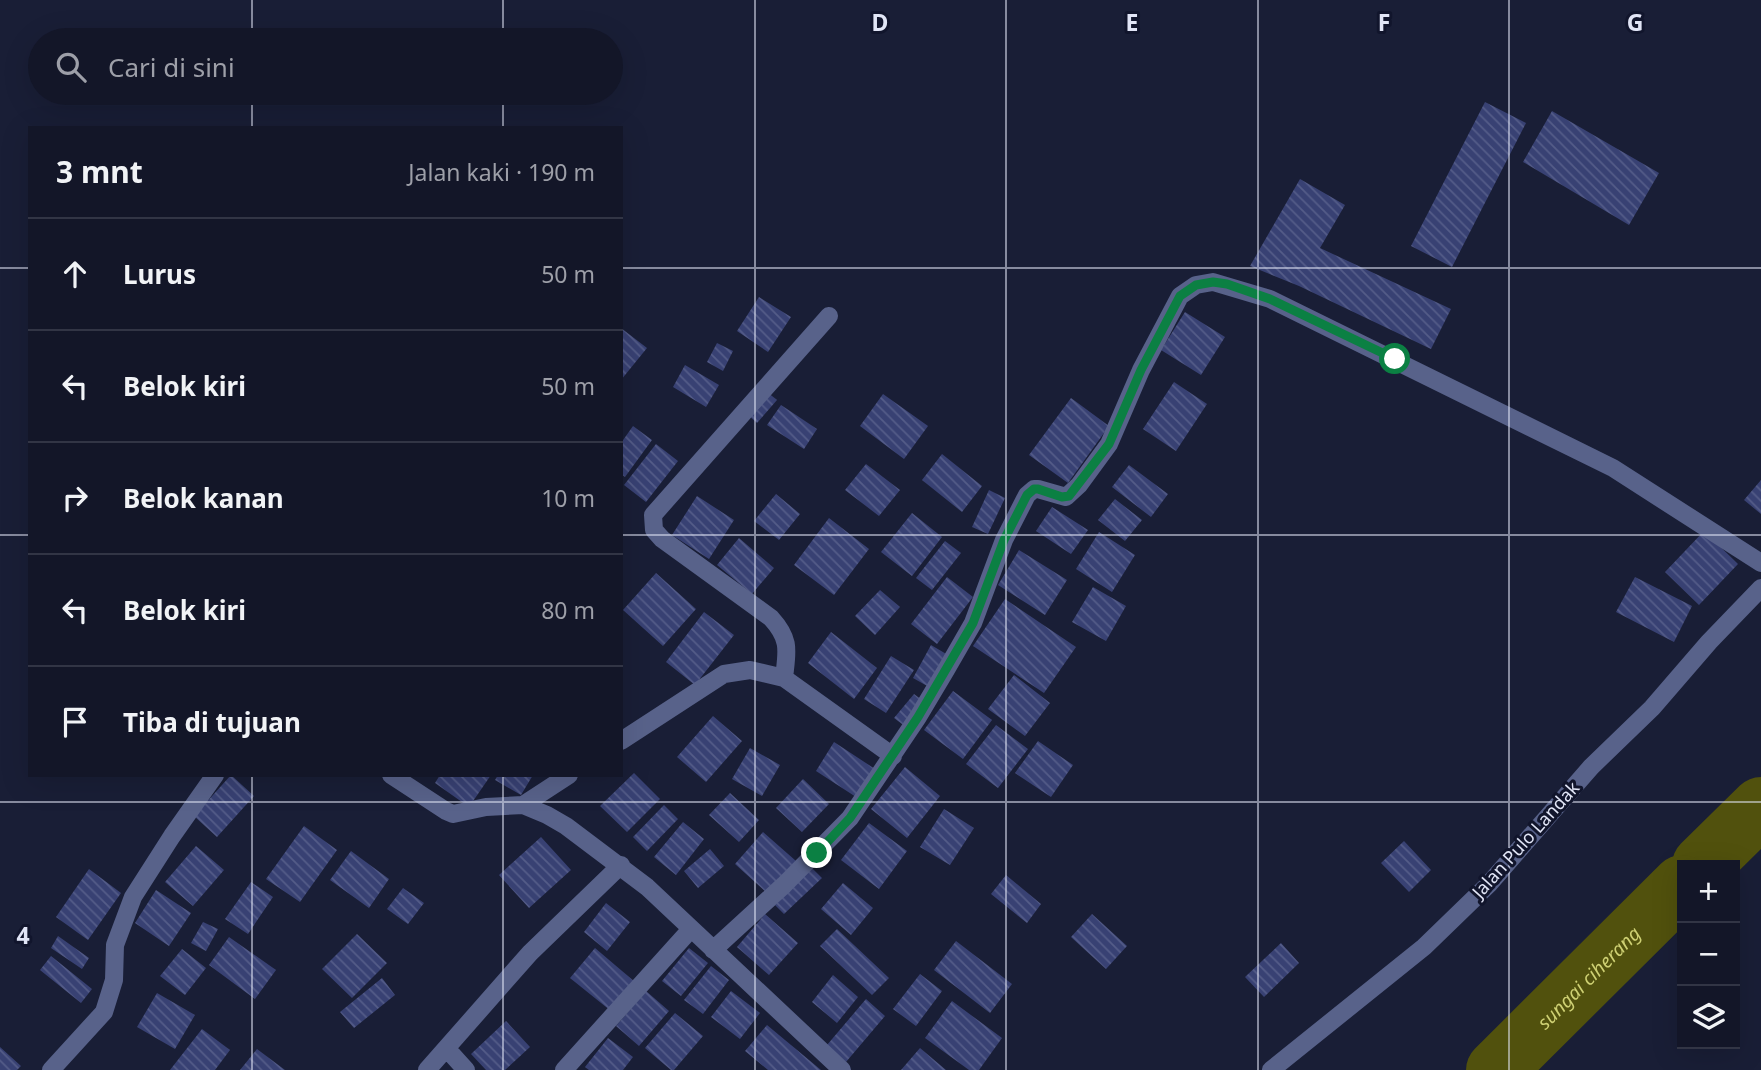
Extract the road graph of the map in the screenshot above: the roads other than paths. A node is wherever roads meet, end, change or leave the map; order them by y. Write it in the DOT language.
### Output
graph roads {
  1 [pos="829,316"];
  2 [pos="1761,563"];
  3 [pos="1761,588"];
  4 [pos="784,678"];
  5 [pos="623,740"];
  6 [pos="893,756"];
  7 [pos="214,777"];
  8 [pos="394,777"];
  9 [pos="566,777"];
  10 [pos="523,805"];
  11 [pos="621,865"];
  12 [pos="691,929"];
  13 [pos="713,950"];
  14 [pos="447,1049"];
  15 [pos="51,1070"];
  16 [pos="427,1070"];
  17 [pos="466,1070"];
  18 [pos="564,1070"];
  19 [pos="842,1070"];
  20 [pos="1271,1070"];
  1 -- 4 [label="street"];
  2 -- 6 [label="street"];
  3 -- 20 [label="street, Jalan Pulo Landak"];
  4 -- 5 [label="street"];
  4 -- 6 [label="street"];
  6 -- 13 [label="street"];
  7 -- 15 [label="street"];
  8 -- 10 [label="street"];
  9 -- 10 [label="street"];
  10 -- 11 [label="street"];
  11 -- 12 [label="street"];
  11 -- 14 [label="street"];
  12 -- 13 [label="street"];
  12 -- 18 [label="street"];
  13 -- 19 [label="street"];
  14 -- 16 [label="street"];
  14 -- 17 [label="street"];
}
